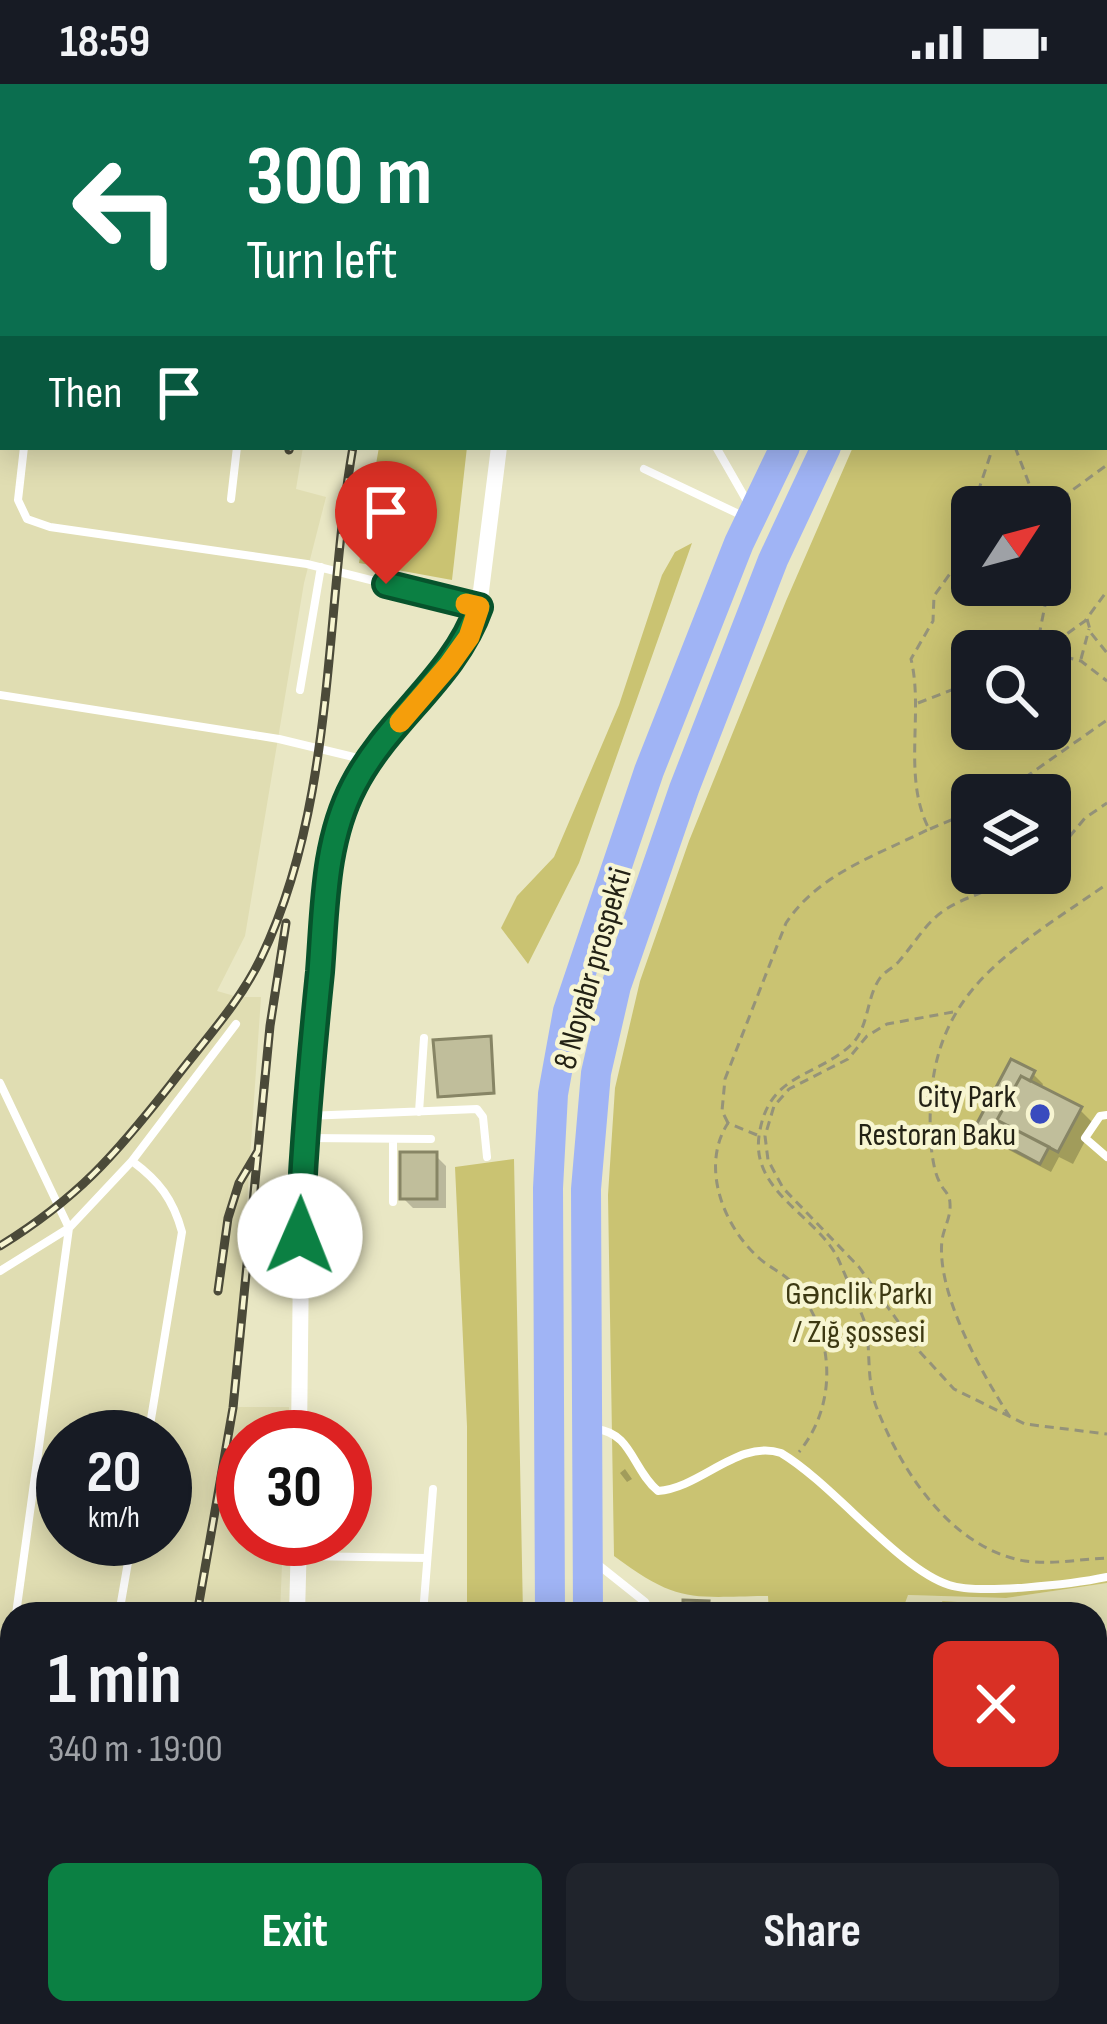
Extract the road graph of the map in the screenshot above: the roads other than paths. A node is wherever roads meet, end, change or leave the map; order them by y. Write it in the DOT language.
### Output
graph roads {
  1 [pos="24,450"];
  2 [pos="237,450"];
  3 [pos="499,450"];
  4 [pos="718,450"];
  5 [pos="784,450"];
  6 [pos="825,450"];
  7 [pos="644,469"];
  8 [pos="231,499"];
  9 [pos="752,515"];
  10 [pos="322,567"];
  11 [pos="479,607"];
  12 [pos="300,690"];
  13 [pos="0,695"];
  14 [pos="368,760"];
  15 [pos="236,1024"];
  16 [pos="424,1038"];
  17 [pos="0,1083"];
  18 [pos="419,1112"];
  19 [pos="1107,1115"];
  20 [pos="305,1116"];
  21 [pos="304,1138"];
  22 [pos="393,1139"];
  23 [pos="431,1139"];
  24 [pos="487,1157"];
  25 [pos="1107,1157"];
  26 [pos="132,1161"];
  27 [pos="393,1202"];
  28 [pos="69,1228"];
  29 [pos="0,1270"];
  30 [pos="152,1410"];
  31 [pos="299,1410"];
  32 [pos="588,1428"];
  33 [pos="433,1489"];
  34 [pos="372,1553"];
  35 [pos="587,1556"];
  36 [pos="428,1558"];
  37 [pos="127,1566"];
  38 [pos="298,1566"];
  39 [pos="1107,1577"];
  40 [pos="18,1602"];
  41 [pos="121,1602"];
  42 [pos="297,1602"];
  43 [pos="425,1602"];
  44 [pos="550,1602"];
  45 [pos="588,1602"];
  46 [pos="645,1602"];
  1 -- 10 [label="lane"];
  2 -- 8 [label="lane"];
  3 -- 11 [label="street"];
  4 -- 9 [label="lane"];
  5 -- 9 [label="highway, 8 Noyabr prospekti"];
  6 -- 32 [label="highway, 8 Noyabr prospekti"];
  7 -- 9 [label="lane"];
  9 -- 44 [label="highway, 8 Noyabr prospekti"];
  10 -- 11 [label="lane"];
  10 -- 12 [label="lane"];
  11 -- 14 [label="street"];
  13 -- 14 [label="lane"];
  14 -- 20 [label="street"];
  15 -- 26 [label="lane"];
  16 -- 18 [label="lane"];
  17 -- 28 [label="lane"];
  18 -- 20 [label="lane"];
  18 -- 24 [label="lane"];
  19 -- 25 [label="lane"];
  20 -- 21 [label="street"];
  21 -- 22 [label="lane"];
  21 -- 31 [label="street"];
  22 -- 23 [label="lane"];
  22 -- 27 [label="lane"];
  26 -- 28 [label="lane"];
  26 -- 30 [label="lane"];
  28 -- 29 [label="lane"];
  28 -- 40 [label="lane"];
  32 -- 35 [label="highway, 8 Noyabr prospekti"];
  32 -- 39 [label="lane"];
  33 -- 36 [label="lane"];
  34 -- 36 [label="lane"];
  35 -- 45 [label="highway, 8 Noyabr prospekti"];
  35 -- 46 [label="lane"];
  36 -- 43 [label="lane"];
  37 -- 41 [label="lane"];
  38 -- 42 [label="street"];
}
